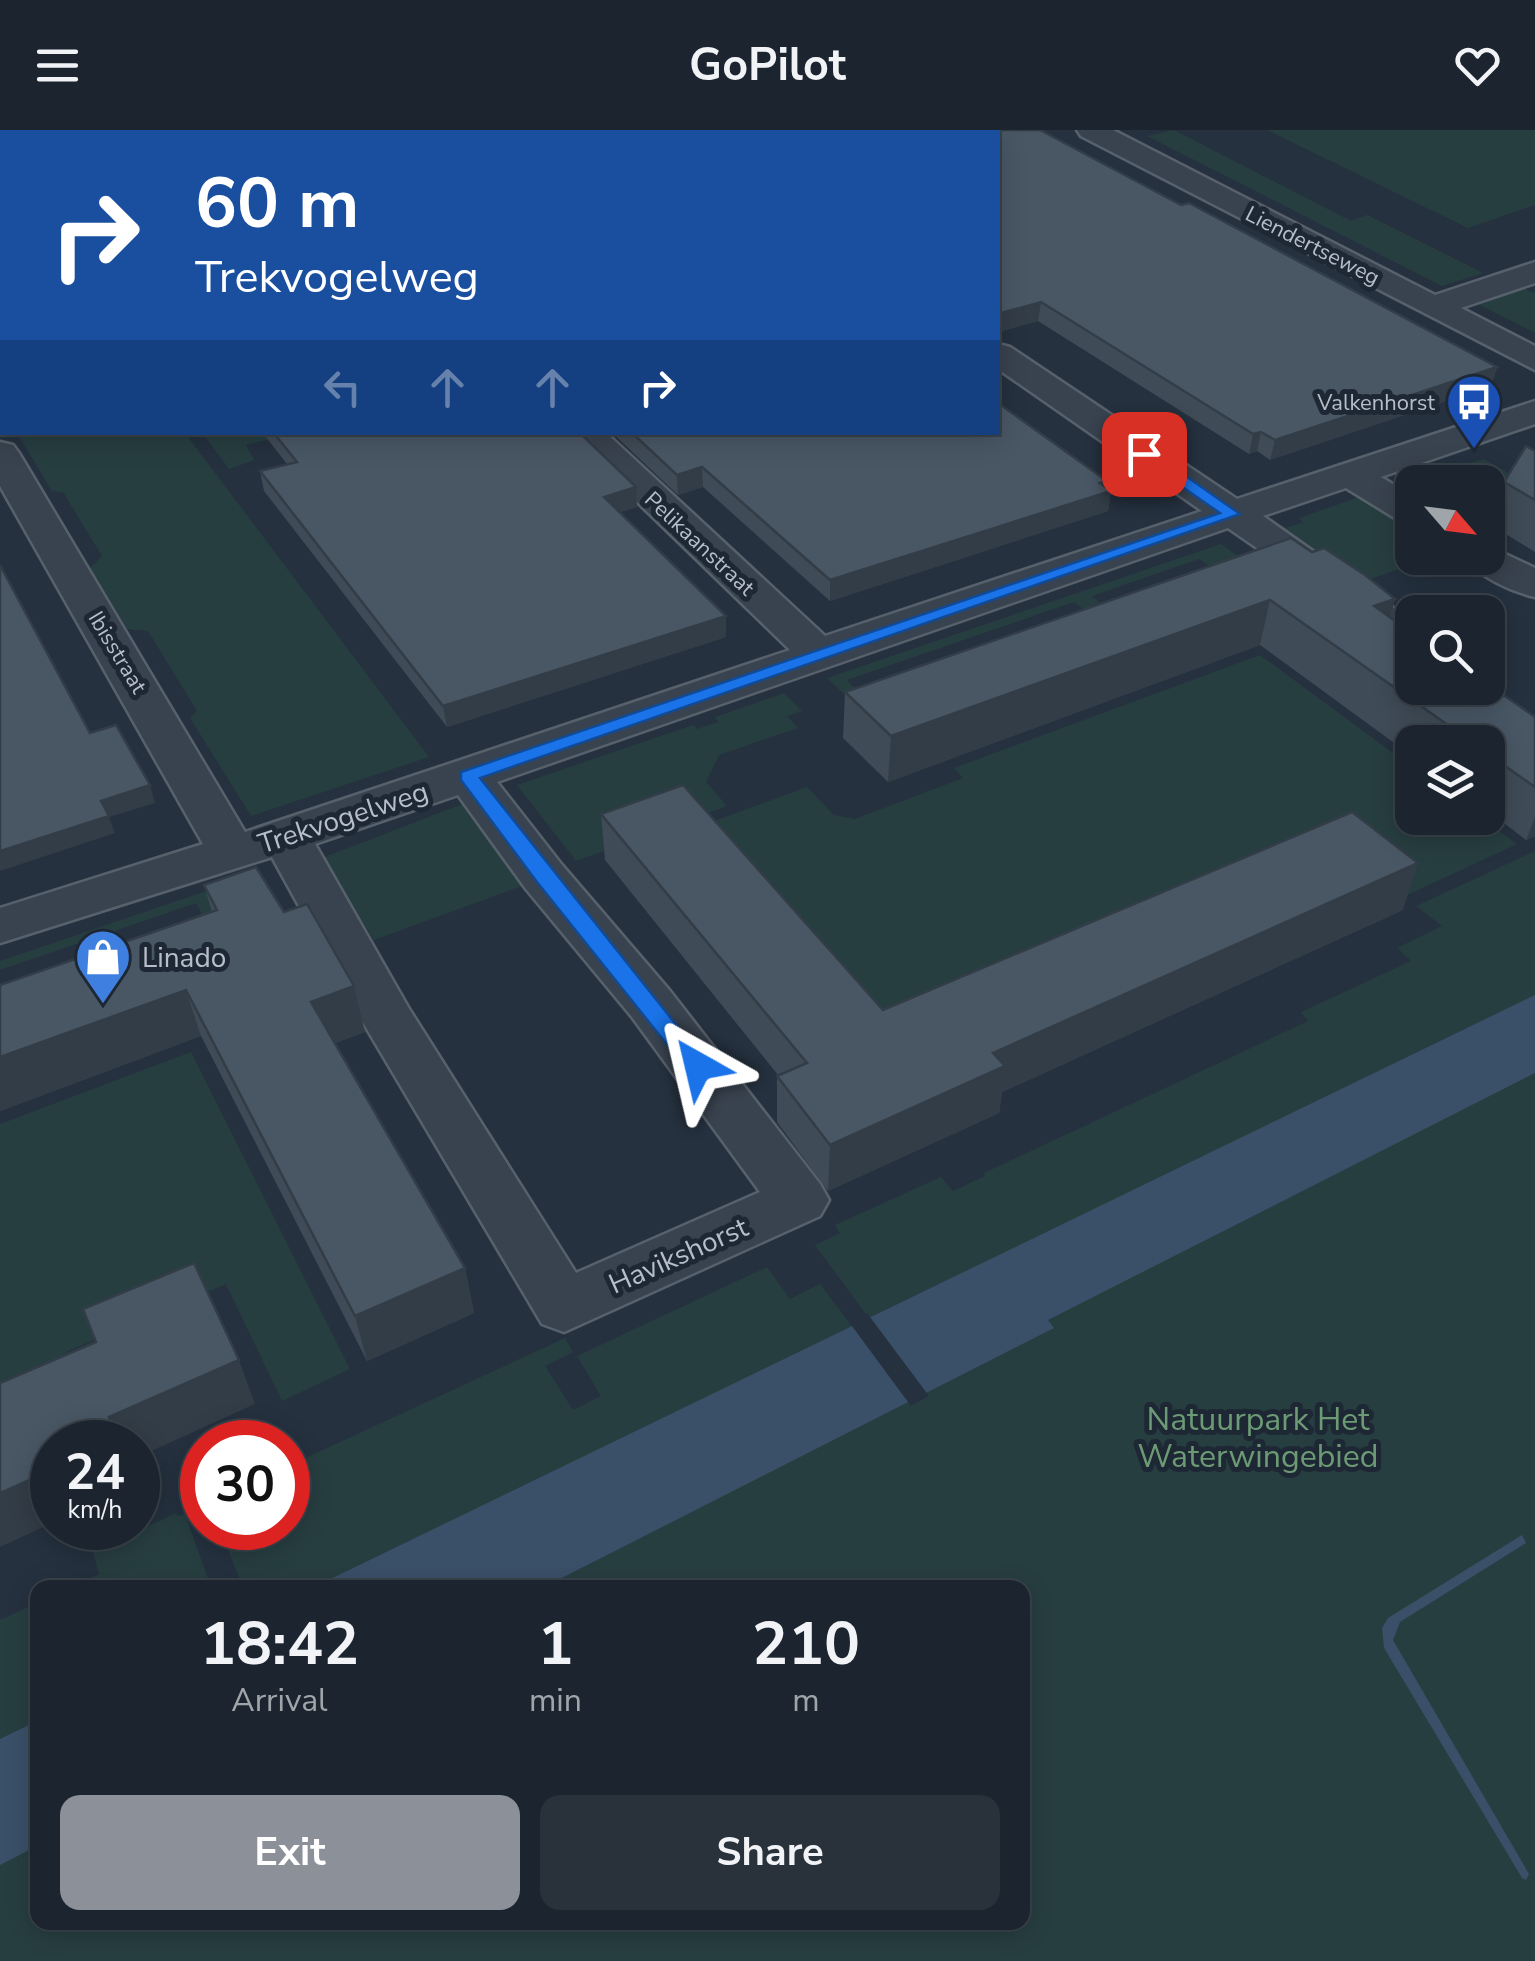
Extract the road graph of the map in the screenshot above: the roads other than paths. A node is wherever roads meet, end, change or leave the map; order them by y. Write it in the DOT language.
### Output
graph roads {
  1 [pos="1091,130"];
  2 [pos="1535,272"];
  3 [pos="1432,307"];
  4 [pos="1000,355"];
  5 [pos="1535,360"];
  6 [pos="1535,412"];
  7 [pos="586,435"];
  8 [pos="0,453"];
  9 [pos="1351,474"];
  10 [pos="1395,501"];
  11 [pos="1232,514"];
  12 [pos="1505,568"];
  13 [pos="1535,585"];
  14 [pos="1395,628"];
  15 [pos="818,653"];
  16 [pos="468,776"];
  17 [pos="286,837"];
  18 [pos="232,852"];
  19 [pos="0,926"];
  1 -- 3 [label="street, Liendertseweg"];
  2 -- 3 [label="street"];
  3 -- 5 [label="street, Liendertseweg"];
  4 -- 11 [label="street"];
  6 -- 9 [label="street, Trekvogelweg"];
  7 -- 15 [label="street, Pelikaanstraat"];
  8 -- 18 [label="street, Ibisstraat"];
  9 -- 10 [label="street"];
  9 -- 11 [label="street, Trekvogelweg"];
  11 -- 14 [label="street"];
  11 -- 15 [label="street, Trekvogelweg"];
  12 -- 13 [label="street"];
  15 -- 16 [label="street, Trekvogelweg"];
  16 -- 17 [label="street, Trekvogelweg"];
  16 -- 17 [label="street, Havikshorst"];
  17 -- 18 [label="street, Trekvogelweg"];
  18 -- 19 [label="street, Trekvogelweg"];
}
